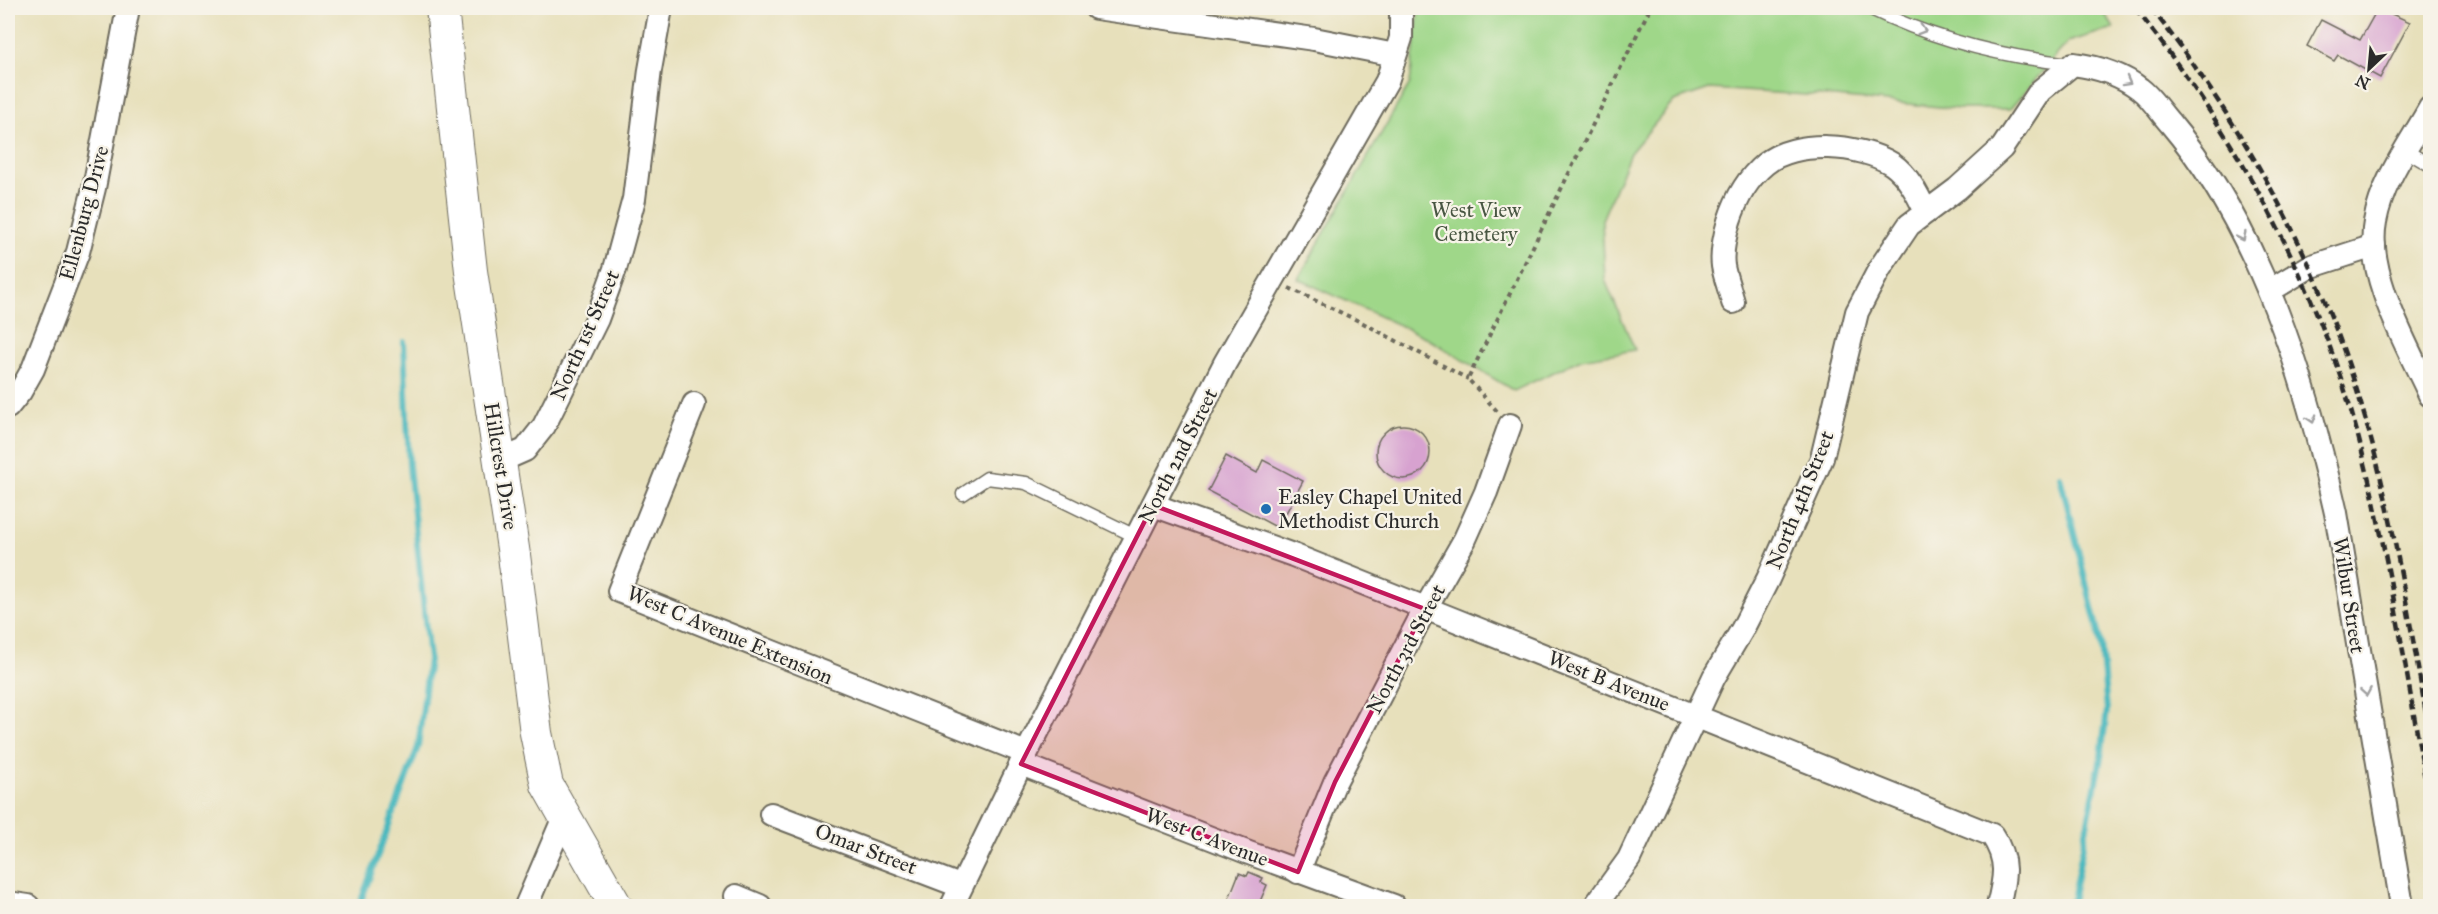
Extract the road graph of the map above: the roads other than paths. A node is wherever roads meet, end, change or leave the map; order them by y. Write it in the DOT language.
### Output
graph roads {
  1 [pos="128,8"];
  2 [pos="442,8"];
  3 [pos="661,8"];
  4 [pos="1096,8"];
  5 [pos="1401,8"];
  6 [pos="1869,8"];
  7 [pos="1395,55"];
  8 [pos="2073,64"];
  9 [pos="2430,108"];
  10 [pos="2406,151"];
  11 [pos="2430,165"];
  12 [pos="1926,212"];
  13 [pos="2374,246"];
  14 [pos="2269,291"];
  15 [pos="1733,302"];
  16 [pos="2430,394"];
  17 [pos="694,404"];
  18 [pos="8,407"];
  19 [pos="1510,425"];
  20 [pos="500,461"];
  21 [pos="963,494"];
  22 [pos="1153,505"];
  23 [pos="1137,537"];
  24 [pos="1425,609"];
  25 [pos="1696,715"];
  26 [pos="1024,758"];
  27 [pos="771,814"];
  28 [pos="564,817"];
  29 [pos="1298,872"];
  30 [pos="736,896"];
  31 [pos="956,896"];
  32 [pos="8,903"];
  33 [pos="28,906"];
  34 [pos="526,906"];
  35 [pos="616,906"];
  36 [pos="760,906"];
  37 [pos="1394,906"];
  38 [pos="1594,906"];
  39 [pos="1998,906"];
  40 [pos="2402,906"];
  1 -- 18 [label="street, Ellenburg Drive"];
  2 -- 20 [label="street, Hillcrest Drive"];
  3 -- 20 [label="street, North 1st Street"];
  4 -- 7 [label="street"];
  5 -- 7 [label="street, North 2nd Street"];
  6 -- 8 [label="lane, one-way"];
  7 -- 22 [label="street, North 2nd Street"];
  8 -- 12 [label="street, North 4th Street"];
  8 -- 14 [label="street, Wilbur Street, one-way"];
  9 -- 10 [label="street"];
  10 -- 11 [label="lane"];
  10 -- 13 [label="street"];
  12 -- 15 [label="street"];
  12 -- 25 [label="street, North 4th Street"];
  13 -- 14 [label="street"];
  13 -- 16 [label="street"];
  14 -- 40 [label="street, Wilbur Street, one-way"];
  17 -- 26 [label="street, West C Avenue Extension"];
  19 -- 24 [label="street, North 3rd Street"];
  20 -- 28 [label="street, Hillcrest Drive"];
  21 -- 23 [label="lane"];
  22 -- 23 [label="street, North 2nd Street"];
  22 -- 24 [label="street, West B Avenue"];
  23 -- 26 [label="street, North 2nd Street"];
  24 -- 25 [label="street, West B Avenue"];
  24 -- 29 [label="street, North 3rd Street"];
  25 -- 38 [label="street, North 4th Street"];
  25 -- 39 [label="street, West B Avenue"];
  26 -- 29 [label="street, West C Avenue"];
  26 -- 31 [label="street, North 2nd Street"];
  27 -- 31 [label="street, Omar Street"];
  28 -- 34 [label="street"];
  28 -- 35 [label="street, Hillcrest Drive"];
  29 -- 37 [label="street, West C Avenue"];
  30 -- 36 [label="street"];
  32 -- 33 [label="street"];
}
